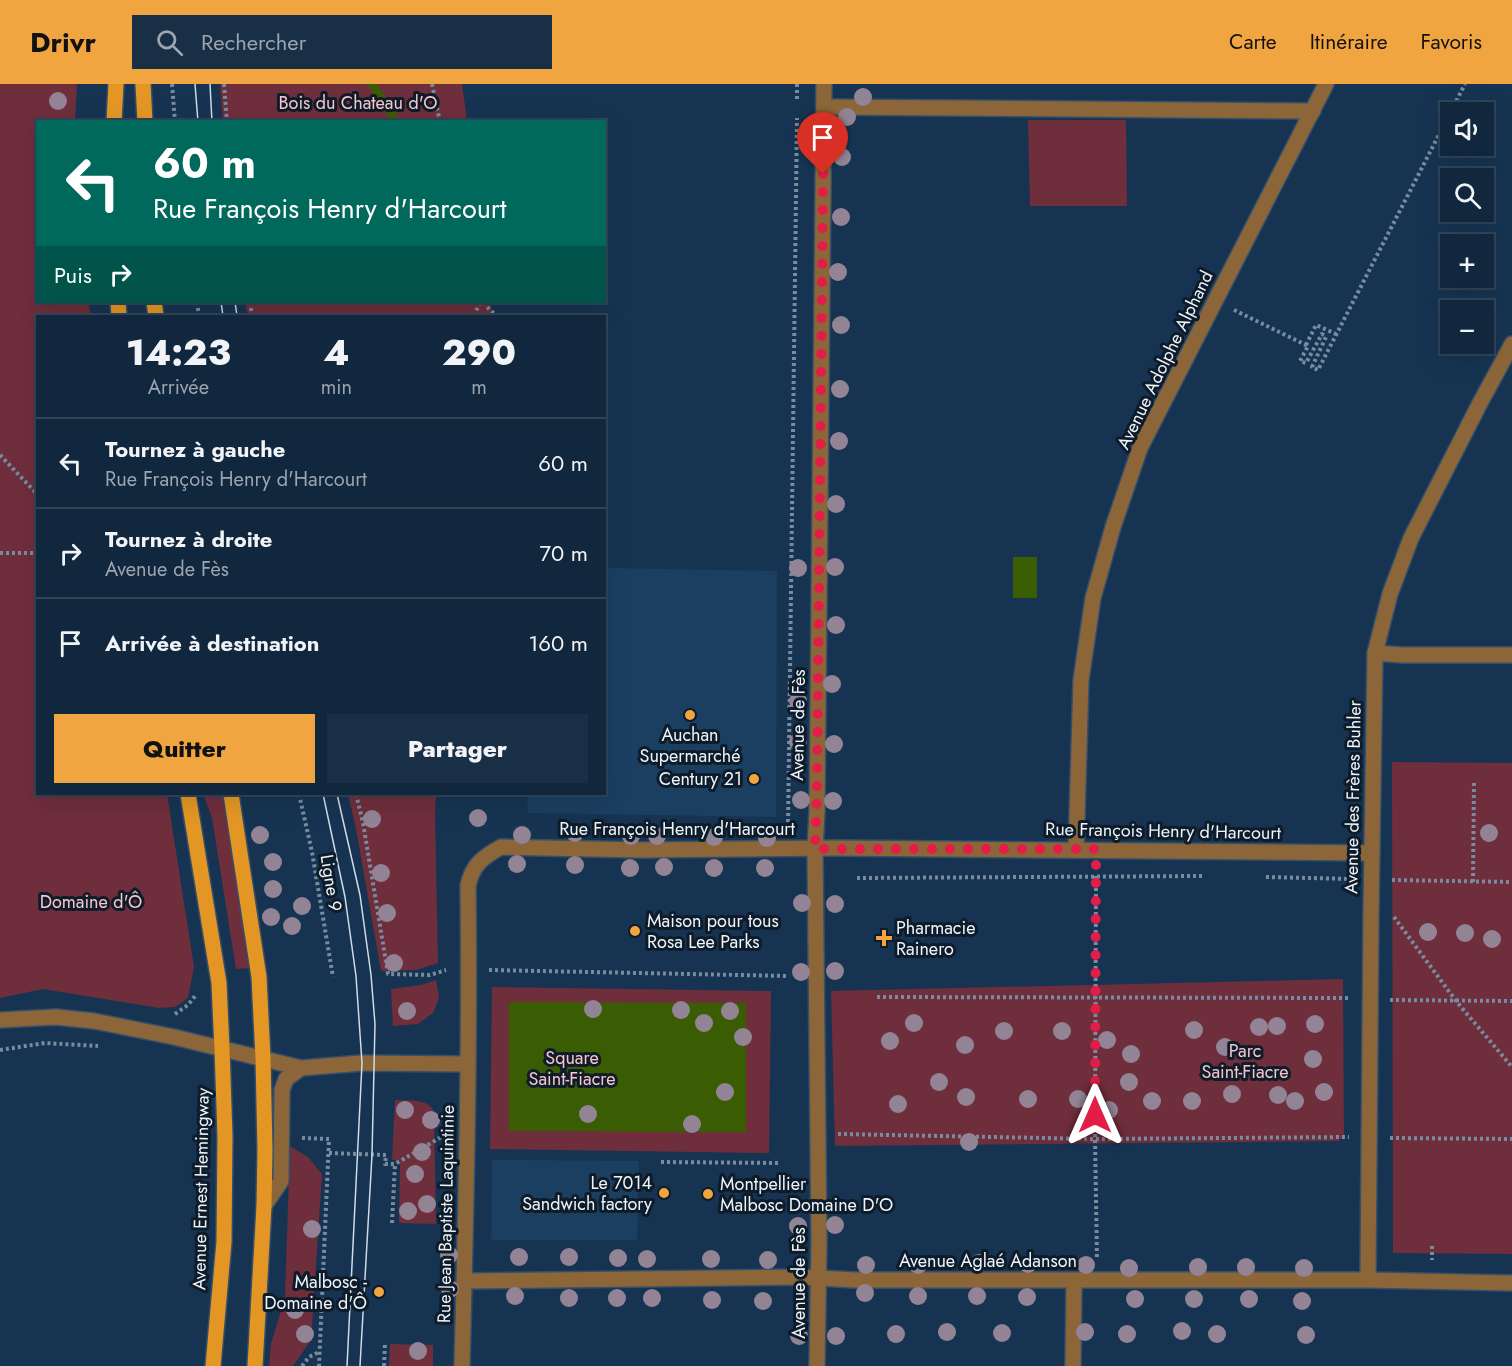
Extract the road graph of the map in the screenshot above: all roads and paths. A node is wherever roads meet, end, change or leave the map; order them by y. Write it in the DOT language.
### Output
graph roads {
  1 [pos="116,84"];
  2 [pos="143,84"];
  3 [pos="171,84"];
  4 [pos="224,84"];
  5 [pos="432,84"];
  6 [pos="797,84"];
  7 [pos="824,84"];
  8 [pos="1326,84"];
  9 [pos="1465,84"];
  10 [pos="797,100"];
  11 [pos="824,107"];
  12 [pos="1312,111"];
  13 [pos="797,118"];
  14 [pos="114,120"];
  15 [pos="145,120"];
  16 [pos="175,120"];
  17 [pos="227,120"];
  18 [pos="440,120"];
  19 [pos="1215,301"];
  20 [pos="485,303"];
  21 [pos="496,315"];
  22 [pos="1336,334"];
  23 [pos="1512,344"];
  24 [pos="1306,345"];
  25 [pos="0,455"];
  26 [pos="36,493"];
  27 [pos="0,553"];
  28 [pos="36,553"];
  29 [pos="1375,653"];
  30 [pos="1512,654"];
  31 [pos="1474,782"];
  32 [pos="188,795"];
  33 [pos="231,795"];
  34 [pos="299,795"];
  35 [pos="356,795"];
  36 [pos="782,833"];
  37 [pos="815,849"];
  38 [pos="1096,849"];
  39 [pos="1076,850"];
  40 [pos="1372,853"];
  41 [pos="1209,876"];
  42 [pos="1256,876"];
  43 [pos="1096,877"];
  44 [pos="857,878"];
  45 [pos="1372,879"];
  46 [pos="1473,882"];
  47 [pos="1512,882"];
  48 [pos="1371,914"];
  49 [pos="446,970"];
  50 [pos="486,970"];
  51 [pos="788,976"];
  52 [pos="333,977"];
  53 [pos="197,993"];
  54 [pos="876,997"];
  55 [pos="1095,997"];
  56 [pos="1370,999"];
  57 [pos="1456,1000"];
  58 [pos="1512,1001"];
  59 [pos="175,1014"];
  60 [pos="0,1020"];
  61 [pos="107,1047"];
  62 [pos="222,1049"];
  63 [pos="0,1050"];
  64 [pos="263,1058"];
  65 [pos="468,1064"];
  66 [pos="1512,1067"];
  67 [pos="301,1068"];
  68 [pos="817,1133"];
  69 [pos="443,1136"];
  70 [pos="301,1138"];
  71 [pos="1368,1138"];
  72 [pos="1095,1139"];
  73 [pos="1512,1139"];
  74 [pos="329,1153"];
  75 [pos="661,1162"];
  76 [pos="778,1163"];
  77 [pos="395,1164"];
  78 [pos="264,1206"];
  79 [pos="392,1223"];
  80 [pos="1432,1246"];
  81 [pos="1432,1260"];
  82 [pos="819,1278"];
  83 [pos="1101,1280"];
  84 [pos="1368,1280"];
  85 [pos="464,1281"];
  86 [pos="1074,1281"];
  87 [pos="1512,1283"];
  88 [pos="385,1343"];
  89 [pos="320,1352"];
  90 [pos="213,1366"];
  91 [pos="255,1366"];
  92 [pos="302,1366"];
  93 [pos="319,1366"];
  94 [pos="384,1366"];
  95 [pos="462,1366"];
  96 [pos="817,1366"];
  97 [pos="1073,1366"];
  1 -- 14 [label="main road"];
  2 -- 15 [label="main road"];
  3 -- 16 [label="path"];
  4 -- 17 [label="path"];
  5 -- 18 [label="path"];
  6 -- 10 [label="path"];
  7 -- 11 [label="street, Avenue de Fès"];
  8 -- 12 [label="street, Avenue Adolphe Alphand"];
  9 -- 22 [label="path"];
  11 -- 12 [label="street"];
  11 -- 37 [label="street, Avenue de Fès"];
  12 -- 19 [label="street, Avenue Adolphe Alphand"];
  13 -- 36 [label="path"];
  19 -- 24 [label="path"];
  19 -- 39 [label="street, Avenue Adolphe Alphand"];
  20 -- 21 [label="path"];
  22 -- 24 [label="path"];
  22 -- 24 [label="path"];
  23 -- 29 [label="street, Avenue des Frères Buhler"];
  25 -- 26 [label="path"];
  27 -- 28 [label="path"];
  29 -- 30 [label="street"];
  29 -- 40 [label="street, Avenue des Frères Buhler"];
  31 -- 46 [label="path"];
  32 -- 62 [label="main road, Avenue Ernest Hemingway"];
  33 -- 64 [label="main road"];
  34 -- 52 [label="path, Ligne 9"];
  35 -- 49 [label="path"];
  37 -- 39 [label="street, Rue François Henry d'Harcourt"];
  37 -- 65 [label="street, Rue François Henry d'Harcourt"];
  37 -- 68 [label="street, Avenue de Fès"];
  38 -- 39 [label="street, Rue François Henry d'Harcourt"];
  38 -- 40 [label="street, Rue François Henry d'Harcourt"];
  38 -- 43 [label="path"];
  40 -- 45 [label="street, Avenue des Frères Buhler"];
  41 -- 43 [label="path"];
  42 -- 45 [label="path"];
  43 -- 44 [label="path"];
  43 -- 55 [label="path"];
  45 -- 46 [label="path"];
  45 -- 48 [label="street, Avenue des Frères Buhler"];
  46 -- 47 [label="path"];
  48 -- 56 [label="street, Avenue des Frères Buhler"];
  48 -- 57 [label="path"];
  50 -- 51 [label="path"];
  53 -- 59 [label="path"];
  54 -- 55 [label="path"];
  55 -- 56 [label="path"];
  55 -- 72 [label="path"];
  56 -- 57 [label="path"];
  56 -- 71 [label="street, Avenue des Frères Buhler"];
  57 -- 58 [label="path"];
  57 -- 66 [label="path"];
  60 -- 62 [label="street"];
  61 -- 63 [label="path"];
  62 -- 64 [label="street"];
  62 -- 90 [label="main road, Avenue Ernest Hemingway"];
  64 -- 67 [label="street"];
  64 -- 78 [label="main road"];
  65 -- 67 [label="street"];
  65 -- 85 [label="street, Rue Jean Baptiste Laquintinie"];
  67 -- 78 [label="street"];
  68 -- 72 [label="path"];
  68 -- 82 [label="street, Avenue de Fès"];
  69 -- 77 [label="path"];
  70 -- 74 [label="path"];
  71 -- 72 [label="path"];
  71 -- 73 [label="path"];
  71 -- 84 [label="street, Avenue des Frères Buhler"];
  72 -- 83 [label="path"];
  74 -- 77 [label="path"];
  74 -- 89 [label="path"];
  75 -- 76 [label="path"];
  77 -- 79 [label="path"];
  78 -- 91 [label="main road"];
  80 -- 81 [label="path"];
  82 -- 85 [label="street, Avenue Aglaé Adanson"];
  82 -- 86 [label="street, Avenue Aglaé Adanson"];
  82 -- 96 [label="street, Avenue de Fès"];
  83 -- 84 [label="street, Avenue Aglaé Adanson"];
  83 -- 86 [label="street, Avenue Aglaé Adanson"];
  84 -- 87 [label="street, Avenue Aglaé Adanson"];
  85 -- 95 [label="street, Rue Jean Baptiste Laquintinie"];
  86 -- 97 [label="street"];
  88 -- 94 [label="path"];
  89 -- 92 [label="path"];
  89 -- 93 [label="path"];
}
